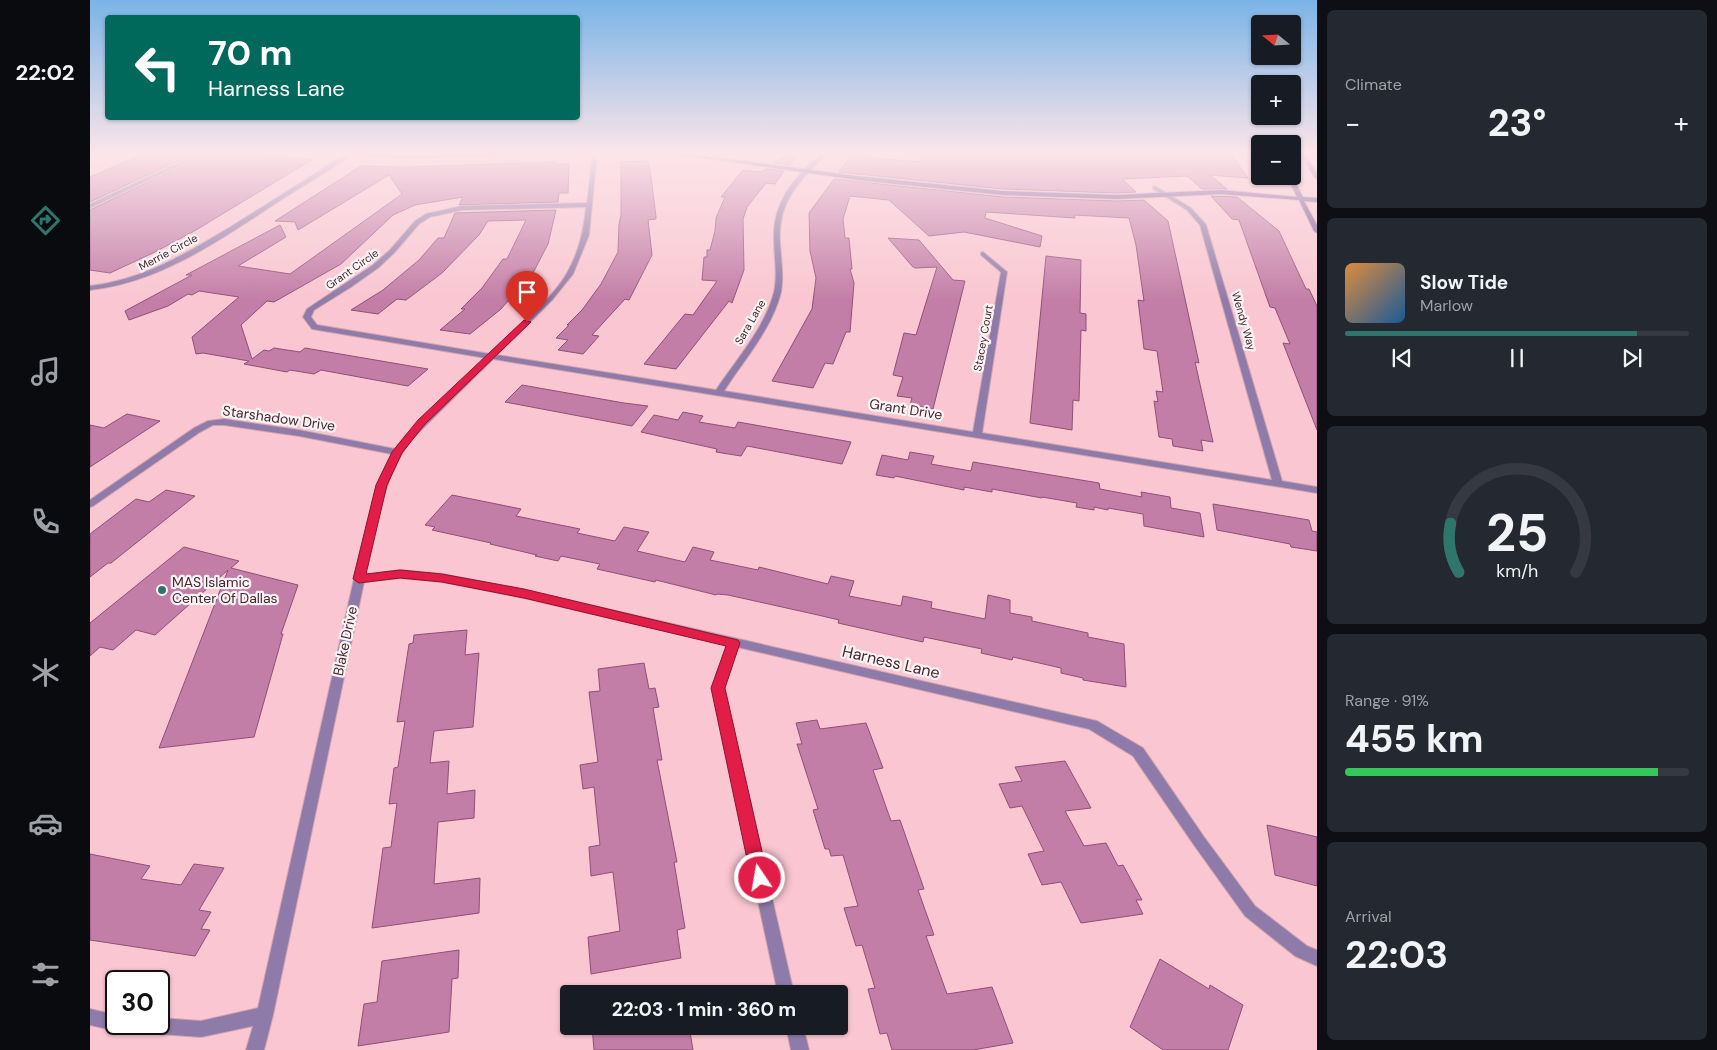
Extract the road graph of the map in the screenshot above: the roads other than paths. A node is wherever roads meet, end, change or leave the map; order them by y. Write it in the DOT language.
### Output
graph roads {
  1 [pos="272,202"];
  2 [pos="588,202"];
  3 [pos="784,202"];
  4 [pos="1177,202"];
  5 [pos="1302,202"];
  6 [pos="588,205"];
  7 [pos="1317,231"];
  8 [pos="983,254"];
  9 [pos="90,288"];
  10 [pos="492,356"];
  11 [pos="719,392"];
  12 [pos="977,435"];
  13 [pos="397,452"];
  14 [pos="1278,484"];
  15 [pos="1317,490"];
  16 [pos="90,504"];
  17 [pos="359,579"];
  18 [pos="733,643"];
  19 [pos="1317,958"];
  20 [pos="784,985"];
  21 [pos="265,1015"];
  22 [pos="90,1016"];
  23 [pos="105,1020"];
  24 [pos="170,1027"];
  25 [pos="796,1035"];
  26 [pos="255,1050"];
  27 [pos="800,1050"];
  1 -- 9 [label="street, Merrie Circle"];
  2 -- 6 [label="street, Blake Drive"];
  3 -- 11 [label="street, Sara Lane"];
  4 -- 14 [label="street, Wendy Way"];
  5 -- 7 [label="street"];
  6 -- 10 [label="street, Blake Drive"];
  6 -- 10 [label="street, Grant Circle"];
  8 -- 12 [label="street, Stacey Court"];
  10 -- 11 [label="street, Grant Drive"];
  10 -- 13 [label="street, Blake Drive"];
  11 -- 12 [label="street, Grant Drive"];
  12 -- 14 [label="street, Grant Drive"];
  13 -- 16 [label="street, Starshadow Drive"];
  13 -- 17 [label="street, Blake Drive"];
  14 -- 15 [label="street, Grant Drive"];
  17 -- 18 [label="street, Harness Lane"];
  17 -- 21 [label="street, Blake Drive"];
  18 -- 19 [label="street, Harness Lane"];
  18 -- 20 [label="street"];
  21 -- 24 [label="street"];
  21 -- 26 [label="street, Blake Drive"];
  22 -- 23 [label="street"];
  25 -- 27 [label="street"];
}
